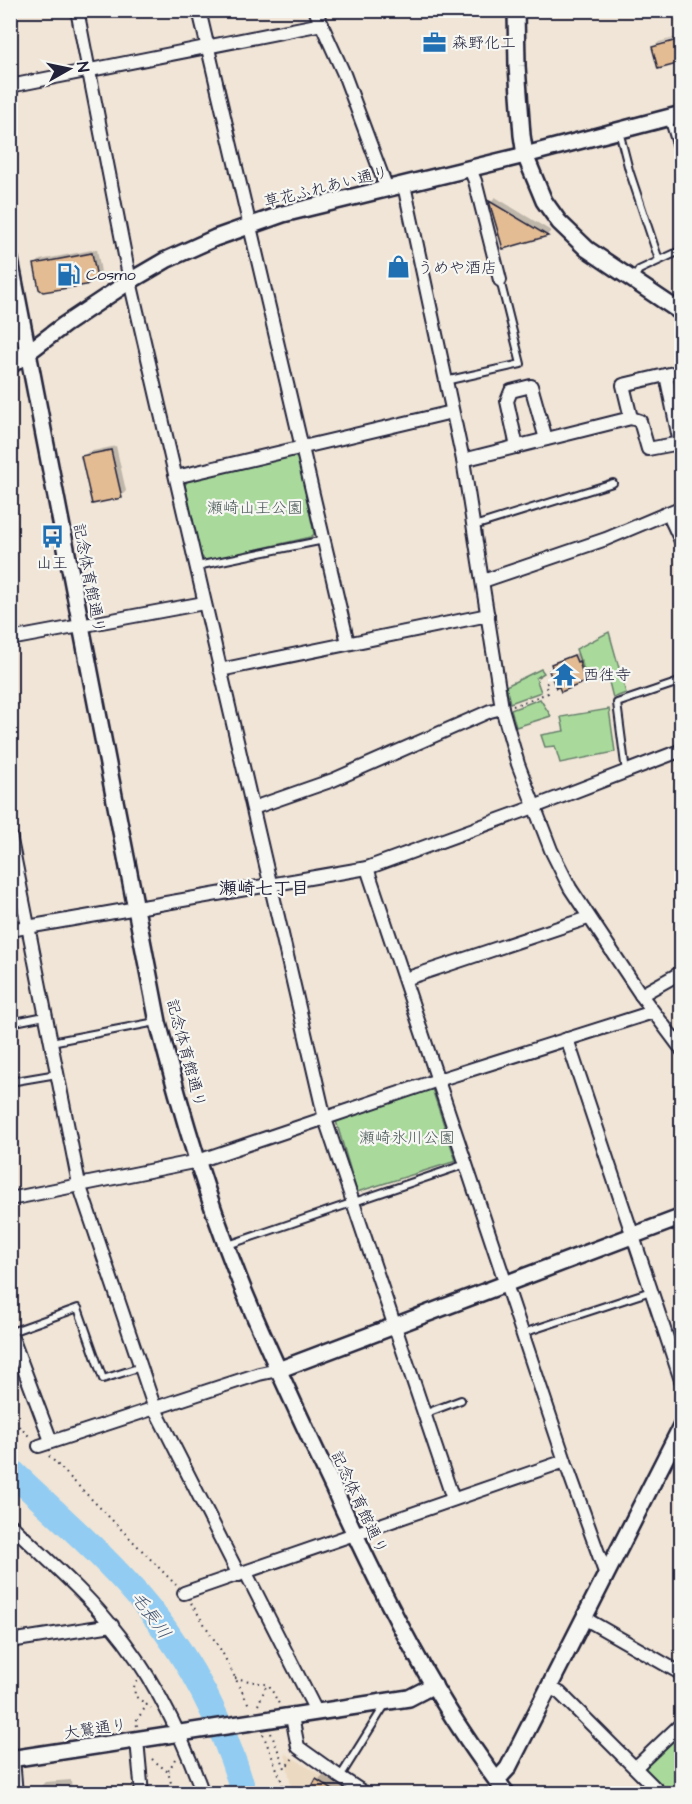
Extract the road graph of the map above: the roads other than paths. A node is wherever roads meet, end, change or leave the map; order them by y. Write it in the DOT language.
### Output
graph roads {
  1 [pos="77,10"];
  2 [pos="199,10"];
  3 [pos="315,10"];
  4 [pos="516,10"];
  5 [pos="322,24"];
  6 [pos="207,46"];
  7 [pos="89,70"];
  8 [pos="10,86"];
  9 [pos="674,116"];
  10 [pos="619,130"];
  11 [pos="525,155"];
  12 [pos="681,164"];
  13 [pos="470,169"];
  14 [pos="404,185"];
  15 [pos="387,189"];
  16 [pos="249,226"];
  17 [pos="681,250"];
  18 [pos="10,260"];
  19 [pos="659,260"];
  20 [pos="500,280"];
  21 [pos="130,281"];
  22 [pos="632,281"];
  23 [pos="681,313"];
  24 [pos="28,352"];
  25 [pos="10,366"];
  26 [pos="681,371"];
  27 [pos="666,375"];
  28 [pos="445,381"];
  29 [pos="452,412"];
  30 [pos="631,418"];
  31 [pos="546,439"];
  32 [pos="302,446"];
  33 [pos="518,447"];
  34 [pos="462,460"];
  35 [pos="176,477"];
  36 [pos="613,483"];
  37 [pos="681,507"];
  38 [pos="668,513"];
  39 [pos="474,526"];
  40 [pos="324,540"];
  41 [pos="681,543"];
  42 [pos="196,566"];
  43 [pos="483,581"];
  44 [pos="204,603"];
  45 [pos="488,615"];
  46 [pos="81,627"];
  47 [pos="10,639"];
  48 [pos="348,643"];
  49 [pos="220,670"];
  50 [pos="681,681"];
  51 [pos="503,709"];
  52 [pos="681,750"];
  53 [pos="626,772"];
  54 [pos="534,807"];
  55 [pos="253,808"];
  56 [pos="10,834"];
  57 [pos="367,868"];
  58 [pos="270,886"];
  59 [pos="136,909"];
  60 [pos="588,918"];
  61 [pos="29,928"];
  62 [pos="10,930"];
  63 [pos="681,972"];
  64 [pos="405,979"];
  65 [pos="640,995"];
  66 [pos="653,1012"];
  67 [pos="46,1016"];
  68 [pos="158,1022"];
  69 [pos="10,1023"];
  70 [pos="567,1039"];
  71 [pos="51,1042"];
  72 [pos="681,1050"];
  73 [pos="57,1074"];
  74 [pos="438,1080"];
  75 [pos="10,1082"];
  76 [pos="325,1119"];
  77 [pos="198,1161"];
  78 [pos="466,1164"];
  79 [pos="79,1184"];
  80 [pos="10,1199"];
  81 [pos="353,1203"];
  82 [pos="681,1217"];
  83 [pos="633,1235"];
  84 [pos="227,1245"];
  85 [pos="506,1283"];
  86 [pos="651,1290"];
  87 [pos="394,1325"];
  88 [pos="11,1332"];
  89 [pos="523,1332"];
  90 [pos="141,1367"];
  91 [pos="278,1370"];
  92 [pos="681,1383"];
  93 [pos="461,1400"];
  94 [pos="156,1409"];
  95 [pos="423,1414"];
  96 [pos="681,1425"];
  97 [pos="565,1461"];
  98 [pos="453,1500"];
  99 [pos="10,1524"];
  100 [pos="355,1535"];
  101 [pos="16,1536"];
  102 [pos="243,1574"];
  103 [pos="606,1575"];
  104 [pos="184,1593"];
  105 [pos="584,1618"];
  106 [pos="111,1624"];
  107 [pos="10,1641"];
  108 [pos="681,1674"];
  109 [pos="434,1686"];
  110 [pos="549,1687"];
  111 [pos="387,1702"];
  112 [pos="317,1713"];
  113 [pos="292,1717"];
  114 [pos="681,1723"];
  115 [pos="137,1733"];
  116 [pos="183,1734"];
  117 [pos="12,1759"];
  118 [pos="636,1767"];
  119 [pos="340,1777"];
  120 [pos="503,1790"];
  121 [pos="16,1794"];
  122 [pos="142,1794"];
  123 [pos="203,1794"];
  124 [pos="366,1794"];
  125 [pos="662,1794"];
  1 -- 7 [label="street"];
  2 -- 6 [label="street"];
  3 -- 5 [label="street"];
  4 -- 11 [label="street"];
  5 -- 6 [label="street"];
  5 -- 15 [label="street"];
  6 -- 7 [label="street"];
  6 -- 16 [label="street"];
  7 -- 8 [label="street"];
  7 -- 21 [label="street"];
  9 -- 10 [label="street, 草花ふれあい通り"];
  9 -- 12 [label="lane"];
  10 -- 11 [label="street, 草花ふれあい通り"];
  10 -- 19 [label="lane"];
  11 -- 13 [label="street, 草花ふれあい通り"];
  11 -- 22 [label="street"];
  13 -- 14 [label="street, 草花ふれあい通り"];
  13 -- 20 [label="street"];
  14 -- 15 [label="street, 草花ふれあい通り"];
  14 -- 28 [label="street"];
  15 -- 16 [label="street, 草花ふれあい通り"];
  16 -- 21 [label="street, 草花ふれあい通り"];
  16 -- 32 [label="street"];
  17 -- 19 [label="lane"];
  18 -- 24 [label="street, 記念体育館通り"];
  19 -- 22 [label="lane"];
  20 -- 28 [label="lane"];
  21 -- 24 [label="street, 草花ふれあい通り"];
  21 -- 35 [label="street"];
  22 -- 23 [label="street"];
  24 -- 25 [label="street, 草花ふれあい通り"];
  24 -- 46 [label="street, 記念体育館通り"];
  26 -- 27 [label="street"];
  27 -- 30 [label="street"];
  27 -- 30 [label="street"];
  28 -- 29 [label="street"];
  29 -- 32 [label="street"];
  29 -- 34 [label="street"];
  30 -- 31 [label="street"];
  31 -- 33 [label="street"];
  31 -- 33 [label="street"];
  32 -- 35 [label="street"];
  32 -- 40 [label="street"];
  33 -- 34 [label="street"];
  34 -- 39 [label="street"];
  35 -- 42 [label="street"];
  36 -- 39 [label="lane"];
  37 -- 38 [label="street"];
  38 -- 41 [label="street"];
  38 -- 43 [label="street"];
  39 -- 43 [label="street"];
  40 -- 42 [label="lane"];
  40 -- 48 [label="street"];
  42 -- 44 [label="street"];
  43 -- 45 [label="street"];
  44 -- 46 [label="street"];
  44 -- 49 [label="street"];
  45 -- 48 [label="street"];
  45 -- 51 [label="street"];
  46 -- 47 [label="street"];
  46 -- 59 [label="street, 記念体育館通り"];
  48 -- 49 [label="street"];
  49 -- 55 [label="street"];
  50 -- 53 [label="lane"];
  51 -- 54 [label="street"];
  51 -- 55 [label="street"];
  52 -- 53 [label="street"];
  53 -- 54 [label="street"];
  54 -- 57 [label="street"];
  54 -- 60 [label="street"];
  55 -- 58 [label="street"];
  56 -- 61 [label="street"];
  57 -- 58 [label="street"];
  57 -- 64 [label="street"];
  58 -- 59 [label="street"];
  58 -- 76 [label="street"];
  59 -- 61 [label="street"];
  59 -- 68 [label="street, 記念体育館通り"];
  60 -- 64 [label="street"];
  60 -- 65 [label="street"];
  61 -- 62 [label="street"];
  61 -- 67 [label="street"];
  63 -- 65 [label="street"];
  64 -- 74 [label="street"];
  65 -- 66 [label="street"];
  66 -- 70 [label="street"];
  66 -- 72 [label="street"];
  67 -- 69 [label="lane"];
  67 -- 71 [label="street"];
  68 -- 71 [label="lane"];
  68 -- 77 [label="street, 記念体育館通り"];
  70 -- 74 [label="street"];
  70 -- 83 [label="street"];
  71 -- 73 [label="street"];
  73 -- 75 [label="lane"];
  73 -- 79 [label="street"];
  74 -- 76 [label="street"];
  74 -- 78 [label="street"];
  76 -- 77 [label="street"];
  76 -- 81 [label="street"];
  77 -- 79 [label="street"];
  77 -- 84 [label="street, 記念体育館通り"];
  78 -- 81 [label="lane"];
  78 -- 85 [label="street"];
  79 -- 80 [label="street"];
  79 -- 90 [label="street"];
  81 -- 84 [label="lane"];
  81 -- 87 [label="street"];
  82 -- 83 [label="street"];
  83 -- 85 [label="street"];
  83 -- 86 [label="street"];
  84 -- 91 [label="street, 記念体育館通り"];
  85 -- 87 [label="street"];
  85 -- 89 [label="street"];
  86 -- 89 [label="lane"];
  86 -- 92 [label="street"];
  87 -- 91 [label="street"];
  87 -- 95 [label="street"];
  88 -- 90 [label="lane"];
  88 -- 94 [label="street"];
  89 -- 97 [label="street"];
  90 -- 94 [label="street"];
  91 -- 94 [label="street"];
  91 -- 100 [label="street, 記念体育館通り"];
  93 -- 95 [label="lane"];
  94 -- 102 [label="street"];
  95 -- 98 [label="street"];
  96 -- 103 [label="street"];
  97 -- 98 [label="street"];
  97 -- 103 [label="street"];
  98 -- 100 [label="street"];
  99 -- 101 [label="street"];
  100 -- 102 [label="street"];
  100 -- 109 [label="street, 記念体育館通り"];
  101 -- 106 [label="street"];
  102 -- 104 [label="street"];
  102 -- 112 [label="street"];
  103 -- 105 [label="street"];
  105 -- 108 [label="street"];
  105 -- 110 [label="street"];
  106 -- 107 [label="street"];
  106 -- 116 [label="street"];
  109 -- 111 [label="street, 大鷲通り"];
  109 -- 120 [label="street, 記念体育館通り"];
  110 -- 118 [label="street"];
  110 -- 120 [label="street"];
  111 -- 112 [label="street, 大鷲通り"];
  111 -- 119 [label="lane"];
  112 -- 113 [label="street, 大鷲通り"];
  113 -- 116 [label="street, 大鷲通り"];
  113 -- 119 [label="street"];
  114 -- 118 [label="street"];
  115 -- 116 [label="street, 大鷲通り"];
  115 -- 117 [label="street, 大鷲通り"];
  115 -- 122 [label="street"];
  116 -- 123 [label="street"];
  117 -- 121 [label="street"];
  118 -- 125 [label="street"];
  119 -- 124 [label="street"];
}
